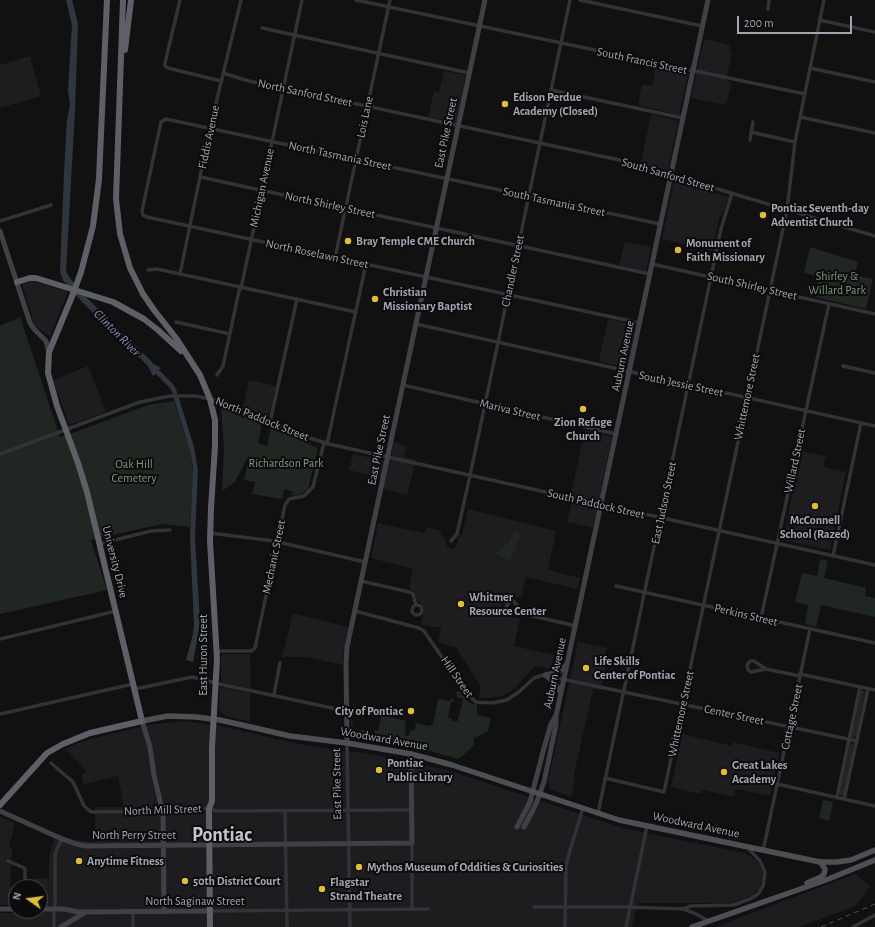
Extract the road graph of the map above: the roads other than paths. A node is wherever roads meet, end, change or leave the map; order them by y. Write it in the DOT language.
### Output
graph roads {
  1 [pos="103,0"];
  2 [pos="107,0"];
  3 [pos="123,0"];
  4 [pos="131,0"];
  5 [pos="180,0"];
  6 [pos="241,0"];
  7 [pos="302,0"];
  8 [pos="356,0"];
  9 [pos="390,0"];
  10 [pos="485,0"];
  11 [pos="570,0"];
  12 [pos="580,0"];
  13 [pos="708,0"];
  14 [pos="769,0"];
  15 [pos="824,0"];
  16 [pos="388,7"];
  17 [pos="768,9"];
  18 [pos="819,20"];
  19 [pos="106,21"];
  20 [pos="479,26"];
  21 [pos="702,26"];
  22 [pos="262,28"];
  23 [pos="875,32"];
  24 [pos="295,36"];
  25 [pos="561,44"];
  26 [pos="378,53"];
  27 [pos="810,68"];
  28 [pos="693,71"];
  29 [pos="223,73"];
  30 [pos="469,73"];
  31 [pos="221,81"];
  32 [pos="875,82"];
  33 [pos="284,88"];
  34 [pos="551,90"];
  35 [pos="119,91"];
  36 [pos="805,94"];
  37 [pos="367,106"];
  38 [pos="800,117"];
  39 [pos="683,118"];
  40 [pos="754,122"];
  41 [pos="458,125"];
  42 [pos="210,128"];
  43 [pos="751,132"];
  44 [pos="875,133"];
  45 [pos="750,140"];
  46 [pos="272,142"];
  47 [pos="795,142"];
  48 [pos="541,143"];
  49 [pos="356,160"];
  50 [pos="671,175"];
  51 [pos="200,177"];
  52 [pos="447,179"];
  53 [pos="262,191"];
  54 [pos="732,193"];
  55 [pos="529,196"];
  56 [pos="51,205"];
  57 [pos="345,209"];
  58 [pos="787,210"];
  59 [pos="143,215"];
  60 [pos="0,221"];
  61 [pos="660,224"];
  62 [pos="189,227"];
  63 [pos="437,228"];
  64 [pos="0,231"];
  65 [pos="875,236"];
  66 [pos="251,240"];
  67 [pos="2,244"];
  68 [pos="519,246"];
  69 [pos="335,258"];
  70 [pos="366,264"];
  71 [pos="652,264"];
  72 [pos="148,270"];
  73 [pos="180,274"];
  74 [pos="650,274"];
  75 [pos="426,277"];
  76 [pos="711,277"];
  77 [pos="17,282"];
  78 [pos="241,287"];
  79 [pos="770,290"];
  80 [pos="508,295"];
  81 [pos="297,299"];
  82 [pos="829,304"];
  83 [pos="356,312"];
  84 [pos="875,314"];
  85 [pos="176,322"];
  86 [pos="640,323"];
  87 [pos="416,324"];
  88 [pos="230,334"];
  89 [pos="498,343"];
  90 [pos="49,352"];
  91 [pos="187,356"];
  92 [pos="843,366"];
  93 [pos="629,372"];
  94 [pos="875,373"];
  95 [pos="217,375"];
  96 [pos="688,385"];
  97 [pos="403,386"];
  98 [pos="747,398"];
  99 [pos="210,399"];
  100 [pos="485,404"];
  101 [pos="805,411"];
  102 [pos="270,422"];
  103 [pos="861,423"];
  104 [pos="875,426"];
  105 [pos="66,429"];
  106 [pos="616,434"];
  107 [pos="325,444"];
  108 [pos="0,454"];
  109 [pos="387,458"];
  110 [pos="470,476"];
  111 [pos="601,505"];
  112 [pos="660,518"];
  113 [pos="170,530"];
  114 [pos="719,531"];
  115 [pos="210,533"];
  116 [pos="451,541"];
  117 [pos="277,542"];
  118 [pos="99,544"];
  119 [pos="777,544"];
  120 [pos="833,556"];
  121 [pos="365,562"];
  122 [pos="875,565"];
  123 [pos="361,581"];
  124 [pos="616,586"];
  125 [pos="645,592"];
  126 [pos="416,605"];
  127 [pos="704,605"];
  128 [pos="355,611"];
  129 [pos="116,612"];
  130 [pos="516,612"];
  131 [pos="762,618"];
  132 [pos="576,626"];
  133 [pos="810,629"];
  134 [pos="0,639"];
  135 [pos="875,643"];
  136 [pos="217,651"];
  137 [pos="280,663"];
  138 [pos="568,663"];
  139 [pos="766,669"];
  140 [pos="545,675"];
  141 [pos="800,675"];
  142 [pos="564,679"];
  143 [pos="216,682"];
  144 [pos="134,687"];
  145 [pos="860,687"];
  146 [pos="868,689"];
  147 [pos="875,690"];
  148 [pos="624,692"];
  149 [pos="274,695"];
  150 [pos="561,695"];
  151 [pos="683,704"];
  152 [pos="346,711"];
  153 [pos="0,714"];
  154 [pos="556,716"];
  155 [pos="213,719"];
  156 [pos="142,721"];
  157 [pos="790,727"];
  158 [pos="849,739"];
  159 [pos="856,741"];
  160 [pos="347,743"];
  161 [pos="411,754"];
  162 [pos="540,758"];
  163 [pos="51,763"];
  164 [pos="605,778"];
  165 [pos="545,780"];
  166 [pos="777,784"];
  167 [pos="532,792"];
  168 [pos="540,794"];
  169 [pos="836,797"];
  170 [pos="844,799"];
  171 [pos="0,805"];
  172 [pos="875,806"];
  173 [pos="583,808"];
  174 [pos="163,809"];
  175 [pos="209,809"];
  176 [pos="348,810"];
  177 [pos="412,810"];
  178 [pos="0,811"];
  179 [pos="285,811"];
  180 [pos="598,813"];
  181 [pos="647,826"];
  182 [pos="517,827"];
  183 [pos="524,827"];
  184 [pos="62,839"];
  185 [pos="412,843"];
  186 [pos="286,844"];
  187 [pos="348,844"];
  188 [pos="164,845"];
  189 [pos="210,845"];
  190 [pos="748,848"];
  191 [pos="875,850"];
  192 [pos="763,851"];
  193 [pos="875,860"];
  194 [pos="8,861"];
  195 [pos="820,862"];
  196 [pos="25,879"];
  197 [pos="788,894"];
  198 [pos="534,907"];
  199 [pos="565,907"];
  200 [pos="631,907"];
  201 [pos="48,909"];
  202 [pos="54,909"];
  203 [pos="412,909"];
  204 [pos="428,909"];
  205 [pos="683,909"];
  206 [pos="287,910"];
  207 [pos="350,910"];
  208 [pos="164,911"];
  209 [pos="210,911"];
  210 [pos="89,912"];
  211 [pos="133,912"];
  212 [pos="875,916"];
  213 [pos="710,921"];
  214 [pos="54,927"];
  215 [pos="61,927"];
  216 [pos="133,927"];
  217 [pos="210,927"];
  218 [pos="287,927"];
  219 [pos="350,927"];
  220 [pos="565,927"];
  221 [pos="626,927"];
  222 [pos="692,927"];
  223 [pos="853,927"];
  1 -- 19 [label="highway"];
  2 -- 19 [label="highway"];
  3 -- 35 [label="highway"];
  4 -- 35 [label="highway"];
  5 -- 31 [label="street"];
  6 -- 29 [label="street, Fiddis Avenue"];
  7 -- 24 [label="street, Michigan Avenue"];
  8 -- 16 [label="street, South Francis Street"];
  9 -- 16 [label="street, Lois Lane"];
  10 -- 20 [label="street, East Pike Street"];
  11 -- 25 [label="street, Chandler Street"];
  12 -- 21 [label="street"];
  13 -- 21 [label="street, Auburn Avenue"];
  14 -- 17 [label="street"];
  15 -- 18 [label="street, Whittemore Street"];
  16 -- 20 [label="street, South Francis Street"];
  16 -- 26 [label="street, Lois Lane"];
  18 -- 23 [label="street"];
  18 -- 27 [label="street, Whittemore Street"];
  19 -- 90 [label="highway, University Drive, bridge"];
  20 -- 25 [label="street, South Francis Street"];
  20 -- 30 [label="street, East Pike Street"];
  21 -- 28 [label="street, Auburn Avenue"];
  22 -- 24 [label="street"];
  24 -- 26 [label="street"];
  24 -- 33 [label="street, Michigan Avenue"];
  25 -- 28 [label="street, South Francis Street"];
  25 -- 34 [label="street, Chandler Street"];
  26 -- 30 [label="street"];
  26 -- 37 [label="street, Lois Lane"];
  27 -- 32 [label="street"];
  27 -- 36 [label="street, Whittemore Street"];
  28 -- 36 [label="street, South Francis Street"];
  28 -- 39 [label="street, Auburn Avenue"];
  29 -- 31 [label="street, Fiddis Avenue"];
  29 -- 33 [label="street, North Sanford Street"];
  30 -- 41 [label="street, East Pike Street"];
  31 -- 42 [label="street, Fiddis Avenue"];
  33 -- 37 [label="street, North Sanford Street"];
  33 -- 46 [label="street, Michigan Avenue"];
  34 -- 39 [label="street"];
  34 -- 48 [label="street, Chandler Street"];
  35 -- 91 [label="highway"];
  36 -- 38 [label="street, Whittemore Street"];
  37 -- 41 [label="street, North Sanford Street"];
  37 -- 49 [label="street, Lois Lane"];
  38 -- 44 [label="street"];
  38 -- 47 [label="street, Whittemore Street"];
  39 -- 50 [label="street, Auburn Avenue"];
  40 -- 43 [label="street"];
  41 -- 48 [label="street, South Sanford Street"];
  41 -- 52 [label="street, East Pike Street"];
  42 -- 46 [label="street, North Tasmania Street"];
  42 -- 51 [label="street, Fiddis Avenue"];
  42 -- 59 [label="street, North Tasmania Street"];
  43 -- 45 [label="street"];
  43 -- 47 [label="street"];
  46 -- 49 [label="street, North Tasmania Street"];
  46 -- 53 [label="street, Michigan Avenue"];
  47 -- 58 [label="street, Whittemore Street"];
  48 -- 50 [label="street, South Sanford Street"];
  48 -- 55 [label="street, Chandler Street"];
  49 -- 52 [label="street, North Tasmania Street"];
  49 -- 57 [label="street, Lois Lane"];
  50 -- 54 [label="street, South Sanford Street"];
  50 -- 61 [label="street, Auburn Avenue"];
  51 -- 53 [label="street, North Shirley Street"];
  51 -- 62 [label="street, Fiddis Avenue"];
  52 -- 55 [label="street, South Tasmania Street"];
  52 -- 63 [label="street, East Pike Street"];
  53 -- 57 [label="street, North Shirley Street"];
  53 -- 66 [label="street, Michigan Avenue"];
  54 -- 58 [label="street, South Sanford Street"];
  54 -- 76 [label="street, East Judson Street"];
  55 -- 61 [label="street, South Tasmania Street"];
  55 -- 68 [label="street, Chandler Street"];
  56 -- 60 [label="street"];
  57 -- 63 [label="street, North Shirley Street"];
  57 -- 69 [label="street, Lois Lane"];
  58 -- 65 [label="street, South Sanford Street"];
  58 -- 79 [label="street, Whittemore Street"];
  59 -- 62 [label="street, North Roselawn Street"];
  61 -- 71 [label="street, Auburn Avenue"];
  62 -- 66 [label="street, North Roselawn Street"];
  62 -- 73 [label="street, Fiddis Avenue"];
  63 -- 68 [label="street"];
  63 -- 75 [label="street, East Pike Street"];
  64 -- 67 [label="street"];
  66 -- 69 [label="street, North Roselawn Street"];
  66 -- 78 [label="street, Michigan Avenue"];
  67 -- 77 [label="street"];
  68 -- 74 [label="street"];
  68 -- 80 [label="street, Chandler Street"];
  69 -- 70 [label="street, North Roselawn Street"];
  70 -- 75 [label="street, North Roselawn Street"];
  70 -- 83 [label="street, Mechanic Street"];
  71 -- 74 [label="street, Auburn Avenue"];
  71 -- 76 [label="street, South Shirley Street"];
  72 -- 73 [label="street"];
  73 -- 78 [label="street"];
  74 -- 86 [label="street, Auburn Avenue"];
  75 -- 80 [label="street, North Roselawn Street"];
  75 -- 87 [label="street, East Pike Street"];
  76 -- 79 [label="street, South Shirley Street"];
  76 -- 96 [label="street, East Judson Street"];
  77 -- 90 [label="street"];
  77 -- 91 [label="highway"];
  78 -- 81 [label="street"];
  78 -- 88 [label="street, Michigan Avenue"];
  79 -- 82 [label="street, South Shirley Street"];
  79 -- 98 [label="street, Whittemore Street"];
  80 -- 86 [label="street, North Roselawn Street"];
  80 -- 89 [label="street, Chandler Street"];
  81 -- 83 [label="street"];
  81 -- 102 [label="street"];
  82 -- 84 [label="street, South Shirley Street"];
  82 -- 101 [label="street, Willard Street"];
  83 -- 107 [label="street, Mechanic Street"];
  85 -- 88 [label="street"];
  86 -- 93 [label="street, Auburn Avenue"];
  87 -- 89 [label="street, South Jessie Street"];
  87 -- 97 [label="street, East Pike Street"];
  88 -- 95 [label="street, Michigan Avenue"];
  89 -- 93 [label="street, South Jessie Street"];
  89 -- 100 [label="street, Chandler Street"];
  90 -- 105 [label="highway, University Drive"];
  91 -- 99 [label="highway, East Huron Street"];
  92 -- 94 [label="street"];
  93 -- 96 [label="street, South Jessie Street"];
  93 -- 106 [label="street, Auburn Avenue"];
  96 -- 98 [label="street, South Jessie Street"];
  96 -- 112 [label="street, East Judson Street"];
  97 -- 100 [label="street, Mariva Street"];
  97 -- 109 [label="street, East Pike Street"];
  98 -- 101 [label="street, South Jessie Street"];
  98 -- 114 [label="street, Whittemore Street"];
  99 -- 102 [label="street, North Paddock Street"];
  99 -- 105 [label="street, North Paddock Street"];
  99 -- 115 [label="highway, East Huron Street"];
  100 -- 106 [label="street, Mariva Street"];
  100 -- 110 [label="street, Chandler Street"];
  101 -- 103 [label="street, South Jessie Street"];
  101 -- 119 [label="street, Willard Street"];
  102 -- 107 [label="street, North Paddock Street"];
  103 -- 104 [label="street, South Jessie Street"];
  103 -- 120 [label="street"];
  105 -- 108 [label="street, North Paddock Street"];
  105 -- 118 [label="highway, University Drive"];
  106 -- 111 [label="street, Auburn Avenue"];
  107 -- 109 [label="street, North Paddock Street"];
  107 -- 117 [label="street, Mechanic Street"];
  109 -- 110 [label="street, South Paddock Street"];
  109 -- 121 [label="street, East Pike Street"];
  110 -- 111 [label="street, South Paddock Street"];
  110 -- 116 [label="street, Chandler Street"];
  111 -- 112 [label="street, South Paddock Street"];
  111 -- 132 [label="street, Auburn Avenue"];
  112 -- 114 [label="street, South Paddock Street"];
  112 -- 125 [label="street, East Judson Street"];
  113 -- 118 [label="street"];
  114 -- 119 [label="street, South Paddock Street"];
  114 -- 127 [label="street, Whittemore Street"];
  115 -- 117 [label="street"];
  115 -- 136 [label="highway, East Huron Street"];
  117 -- 121 [label="street"];
  117 -- 136 [label="street, Mechanic Street"];
  118 -- 129 [label="highway, University Drive"];
  119 -- 120 [label="street, South Paddock Street"];
  119 -- 131 [label="street, Willard Street"];
  120 -- 122 [label="street, South Paddock Street"];
  121 -- 123 [label="street, East Pike Street"];
  123 -- 126 [label="street"];
  123 -- 128 [label="street, East Pike Street"];
  124 -- 125 [label="street, Perkins Street"];
  125 -- 127 [label="street, Perkins Street"];
  125 -- 148 [label="street, East Judson Street"];
  127 -- 131 [label="street, Perkins Street"];
  127 -- 151 [label="street, Whittemore Street"];
  128 -- 140 [label="street, Hill Street"];
  128 -- 152 [label="street, East Pike Street"];
  129 -- 134 [label="street"];
  129 -- 144 [label="highway, University Drive"];
  130 -- 132 [label="street"];
  131 -- 133 [label="street, Perkins Street"];
  132 -- 138 [label="street, Auburn Avenue"];
  133 -- 135 [label="street, Perkins Street"];
  133 -- 141 [label="street, Cottage Street"];
  136 -- 143 [label="highway, East Huron Street"];
  137 -- 149 [label="street"];
  138 -- 140 [label="street"];
  138 -- 142 [label="street, Auburn Avenue"];
  139 -- 139 [label="street"];
  139 -- 141 [label="street"];
  140 -- 142 [label="street"];
  140 -- 150 [label="street"];
  141 -- 145 [label="street"];
  141 -- 157 [label="street, Cottage Street"];
  142 -- 148 [label="street, Center Street"];
  142 -- 150 [label="street, Auburn Avenue"];
  143 -- 144 [label="street"];
  143 -- 149 [label="street"];
  143 -- 155 [label="highway, East Huron Street"];
  144 -- 153 [label="street"];
  144 -- 156 [label="highway, University Drive"];
  145 -- 146 [label="street"];
  145 -- 158 [label="street"];
  146 -- 147 [label="street"];
  146 -- 159 [label="street"];
  148 -- 151 [label="street, Center Street"];
  148 -- 164 [label="street, East Judson Street"];
  149 -- 152 [label="street"];
  150 -- 154 [label="street, Auburn Avenue"];
  151 -- 157 [label="street, Center Street"];
  151 -- 164 [label="street, Whittemore Street"];
  152 -- 160 [label="street, East Pike Street"];
  154 -- 162 [label="street, Auburn Avenue"];
  154 -- 165 [label="street, Auburn Avenue"];
  155 -- 156 [label="main road, Woodward Avenue"];
  155 -- 160 [label="main road, Woodward Avenue"];
  155 -- 175 [label="highway, East Huron Street"];
  156 -- 171 [label="highway, Woodward Avenue"];
  156 -- 174 [label="street, University Drive"];
  157 -- 158 [label="street, Center Street"];
  157 -- 166 [label="street, Cottage Street"];
  158 -- 159 [label="street, Center Street"];
  158 -- 169 [label="street"];
  159 -- 170 [label="street"];
  160 -- 161 [label="main road, Woodward Avenue"];
  160 -- 176 [label="street, East Pike Street"];
  161 -- 167 [label="main road, Woodward Avenue"];
  161 -- 177 [label="street"];
  162 -- 165 [label="street"];
  162 -- 167 [label="street, Auburn Avenue"];
  163 -- 174 [label="street, North Mill Street"];
  164 -- 180 [label="street, East Judson Street"];
  165 -- 168 [label="street, Auburn Avenue"];
  166 -- 169 [label="street"];
  166 -- 192 [label="street, Cottage Street"];
  167 -- 168 [label="main road, Woodward Avenue"];
  167 -- 182 [label="street, Auburn Avenue"];
  168 -- 173 [label="main road, Woodward Avenue"];
  168 -- 183 [label="street, Auburn Avenue"];
  169 -- 170 [label="street"];
  170 -- 172 [label="street"];
  173 -- 180 [label="main road, Woodward Avenue"];
  173 -- 199 [label="street"];
  174 -- 175 [label="street, North Mill Street"];
  174 -- 188 [label="street, University Drive"];
  175 -- 179 [label="street, North Mill Street"];
  175 -- 189 [label="highway, East Huron Street"];
  176 -- 177 [label="street, North Mill Street"];
  176 -- 179 [label="street, North Mill Street"];
  176 -- 187 [label="street, East Pike Street"];
  177 -- 185 [label="street"];
  178 -- 184 [label="street, North Perry Street"];
  179 -- 186 [label="street"];
  180 -- 181 [label="main road, Woodward Avenue"];
  181 -- 190 [label="main road, Woodward Avenue"];
  181 -- 200 [label="street"];
  184 -- 188 [label="street, North Perry Street"];
  184 -- 202 [label="street"];
  185 -- 187 [label="street, North Perry Street"];
  185 -- 203 [label="street"];
  186 -- 187 [label="street, North Perry Street"];
  186 -- 189 [label="street, North Perry Street"];
  186 -- 206 [label="street"];
  187 -- 207 [label="street, East Pike Street"];
  188 -- 189 [label="street, North Perry Street"];
  188 -- 208 [label="street, University Drive"];
  189 -- 209 [label="highway, East Huron Street"];
  190 -- 192 [label="main road, Woodward Avenue"];
  190 -- 205 [label="street"];
  191 -- 195 [label="main road, Woodward Avenue"];
  192 -- 195 [label="main road, Woodward Avenue"];
  193 -- 197 [label="main road"];
  194 -- 196 [label="street"];
  195 -- 197 [label="main road"];
  197 -- 213 [label="main road"];
  198 -- 199 [label="street"];
  199 -- 200 [label="street"];
  199 -- 220 [label="street"];
  200 -- 205 [label="street"];
  200 -- 221 [label="street"];
  201 -- 202 [label="street, North Saginaw Street"];
  202 -- 210 [label="street, North Saginaw Street"];
  202 -- 214 [label="street"];
  203 -- 204 [label="street, North Saginaw Street"];
  203 -- 207 [label="street, North Saginaw Street"];
  205 -- 213 [label="street"];
  206 -- 207 [label="street, North Saginaw Street"];
  206 -- 209 [label="street, North Saginaw Street"];
  206 -- 218 [label="street"];
  207 -- 219 [label="street, East Pike Street"];
  208 -- 209 [label="street, North Saginaw Street"];
  208 -- 211 [label="street, North Saginaw Street"];
  209 -- 217 [label="highway, East Huron Street"];
  210 -- 211 [label="street, North Saginaw Street"];
  210 -- 215 [label="street"];
  211 -- 216 [label="street"];
  212 -- 223 [label="street"];
  213 -- 222 [label="main road"];
}
